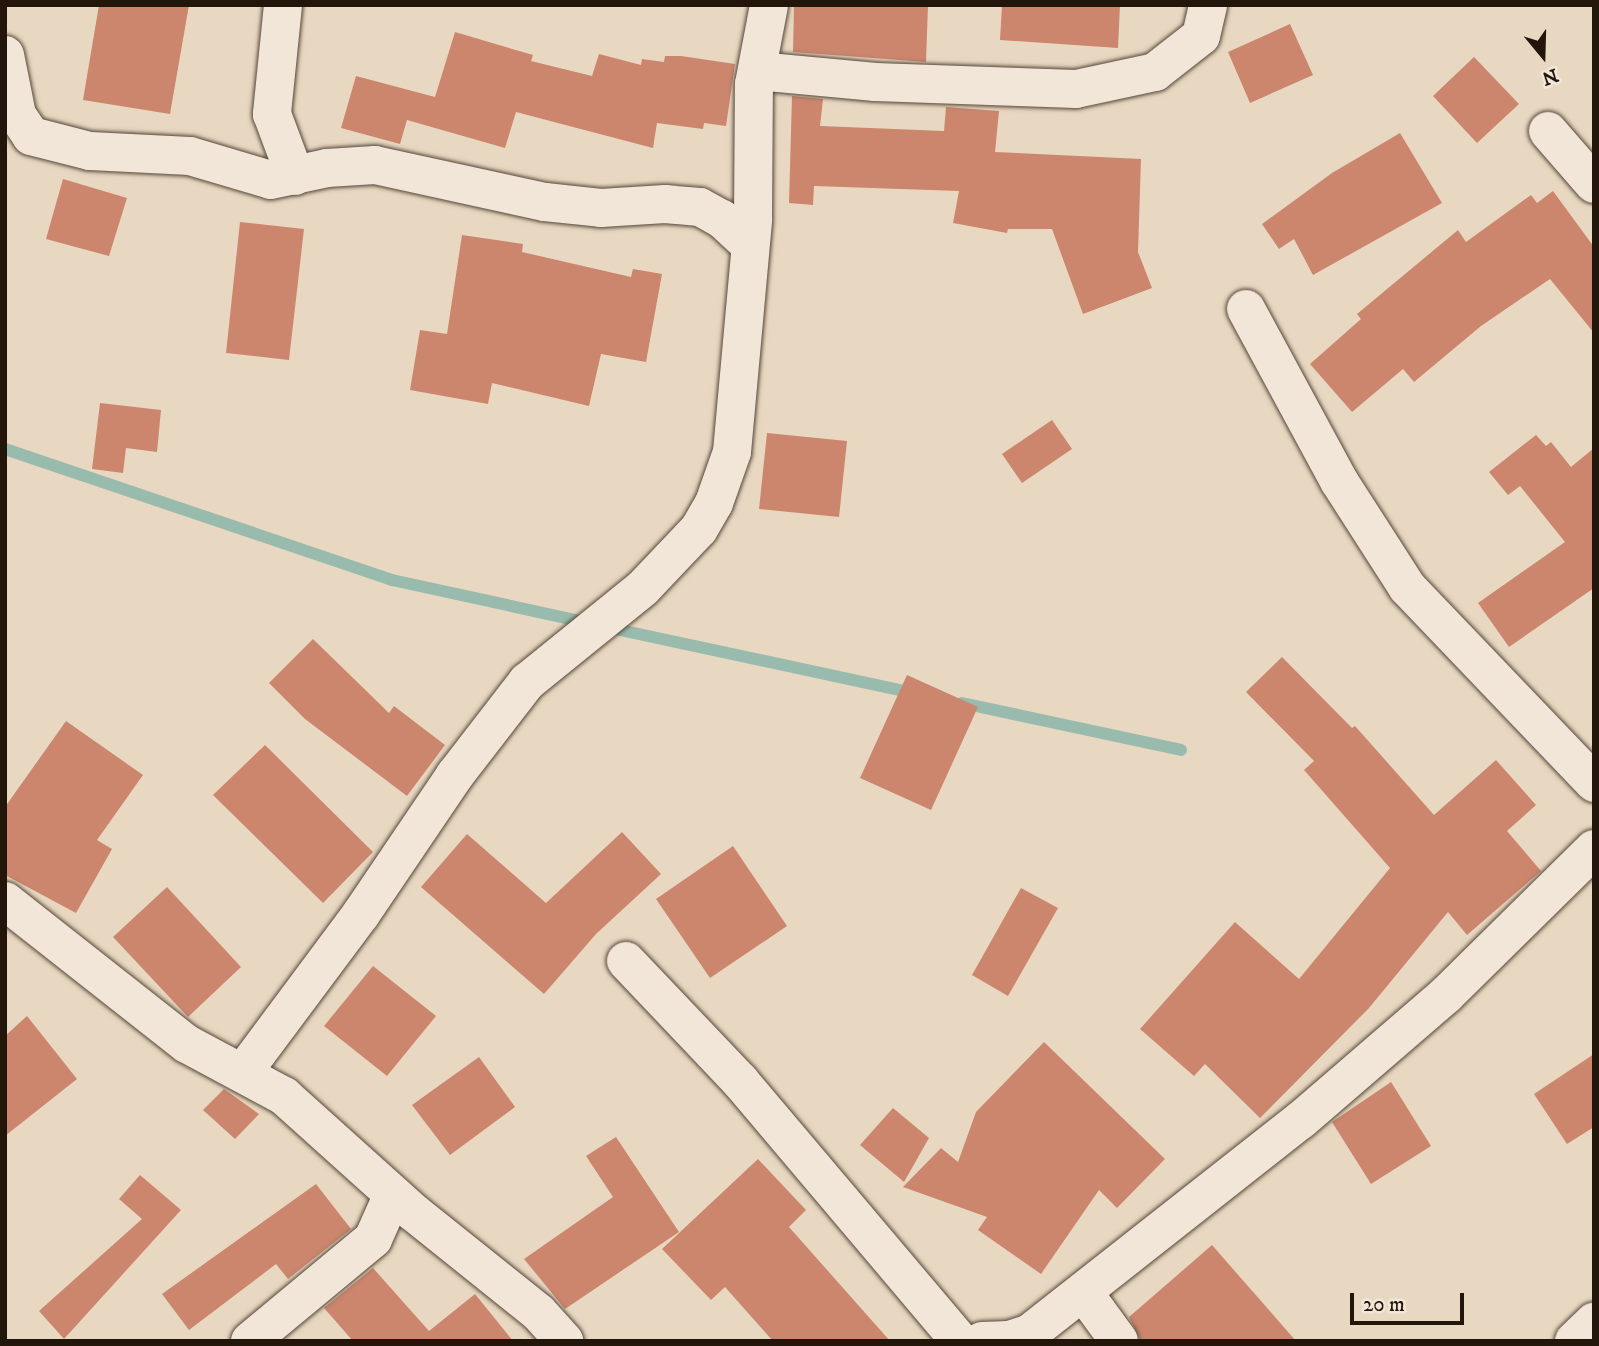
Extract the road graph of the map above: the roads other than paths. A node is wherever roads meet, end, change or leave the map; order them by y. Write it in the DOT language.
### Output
graph roads {
  1 [pos="284,5"];
  2 [pos="769,5"];
  3 [pos="1208,5"];
  4 [pos="5,55"];
  5 [pos="757,71"];
  6 [pos="1548,131"];
  7 [pos="295,176"];
  8 [pos="1594,184"];
  9 [pos="749,244"];
  10 [pos="1246,309"];
  11 [pos="1594,783"];
  12 [pos="1594,849"];
  13 [pos="5,901"];
  14 [pos="626,961"];
  15 [pos="244,1071"];
  16 [pos="393,1194"];
  17 [pos="434,1229"];
  18 [pos="373,1239"];
  19 [pos="1084,1293"];
  20 [pos="1594,1322"];
  21 [pos="250,1341"];
  22 [pos="564,1341"];
  23 [pos="960,1341"];
  24 [pos="982,1341"];
  25 [pos="1119,1341"];
  26 [pos="1574,1341"];
  1 -- 7 [label="street"];
  2 -- 5 [label="street"];
  3 -- 5 [label="street"];
  4 -- 7 [label="street"];
  5 -- 9 [label="street"];
  6 -- 8 [label="street"];
  7 -- 9 [label="street"];
  9 -- 15 [label="street"];
  10 -- 11 [label="street"];
  12 -- 19 [label="street"];
  13 -- 15 [label="street"];
  14 -- 23 [label="street"];
  15 -- 16 [label="street"];
  16 -- 17 [label="street"];
  16 -- 18 [label="street"];
  17 -- 18 [label="street"];
  17 -- 22 [label="street"];
  18 -- 21 [label="street"];
  19 -- 24 [label="street"];
  19 -- 25 [label="street"];
  20 -- 26 [label="street"];
}
